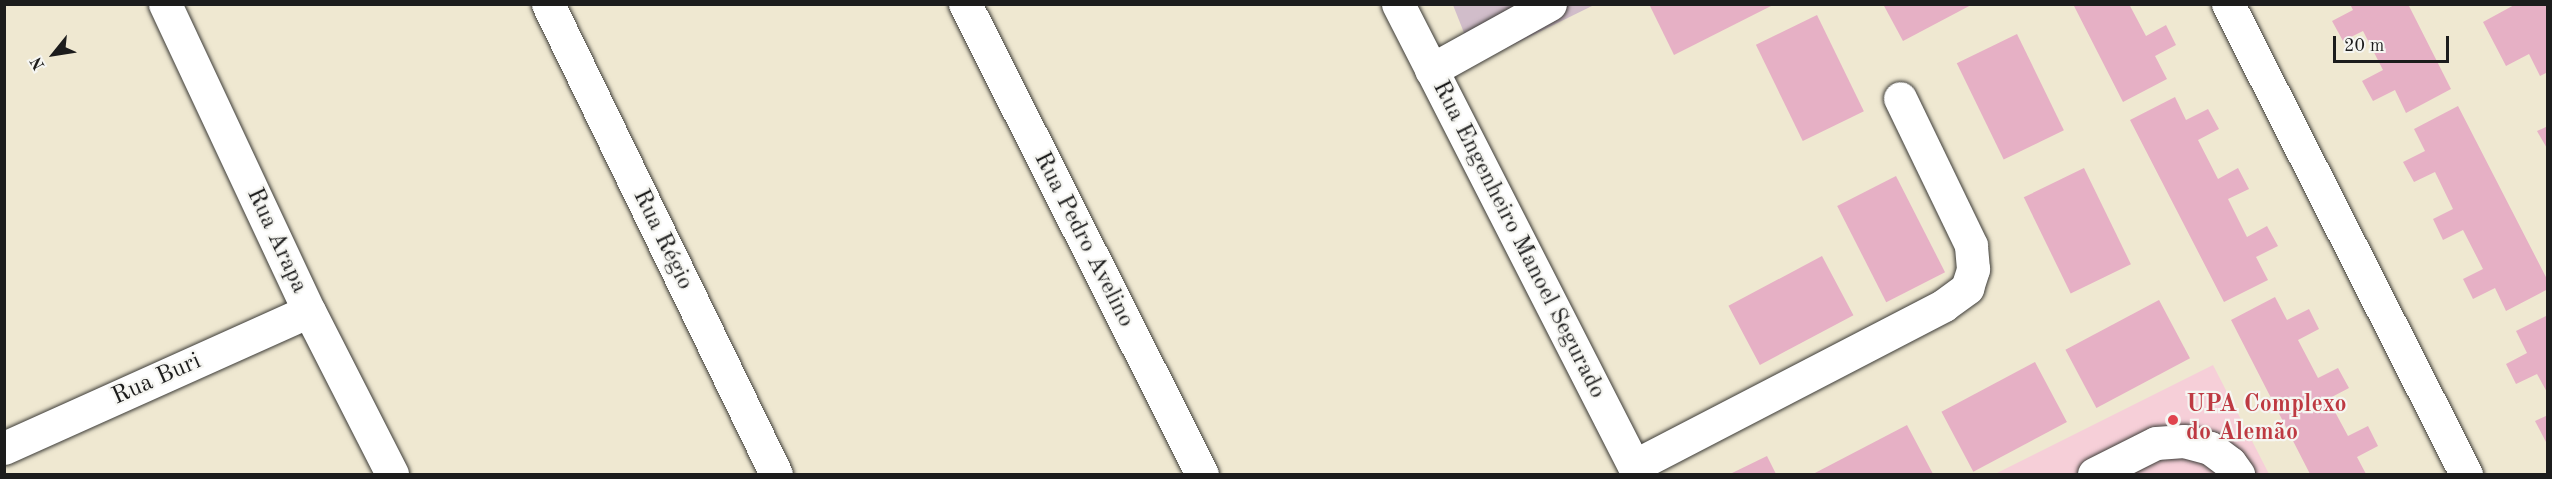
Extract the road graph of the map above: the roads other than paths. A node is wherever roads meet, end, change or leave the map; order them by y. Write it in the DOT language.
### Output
graph roads {
  1 [pos="165,4"];
  2 [pos="548,4"];
  3 [pos="965,4"];
  4 [pos="1398,4"];
  5 [pos="1550,4"];
  6 [pos="2228,4"];
  7 [pos="1431,70"];
  8 [pos="1900,98"];
  9 [pos="309,311"];
  10 [pos="4,448"];
  11 [pos="1636,470"];
  12 [pos="392,474"];
  13 [pos="776,474"];
  14 [pos="1202,474"];
  15 [pos="2094,474"];
  16 [pos="2238,474"];
  17 [pos="2466,474"];
  1 -- 9 [label="street, Rua Arapa"];
  2 -- 13 [label="street, Rua Régio"];
  3 -- 14 [label="street, Rua Pedro Avelino"];
  4 -- 7 [label="street, Rua Engenheiro Manoel Segurado"];
  5 -- 7 [label="street"];
  6 -- 17 [label="street"];
  7 -- 11 [label="street, Rua Engenheiro Manoel Segurado"];
  8 -- 11 [label="street"];
  9 -- 10 [label="street, Rua Buri"];
  9 -- 12 [label="street, Rua Arapa"];
  15 -- 16 [label="street"];
}
